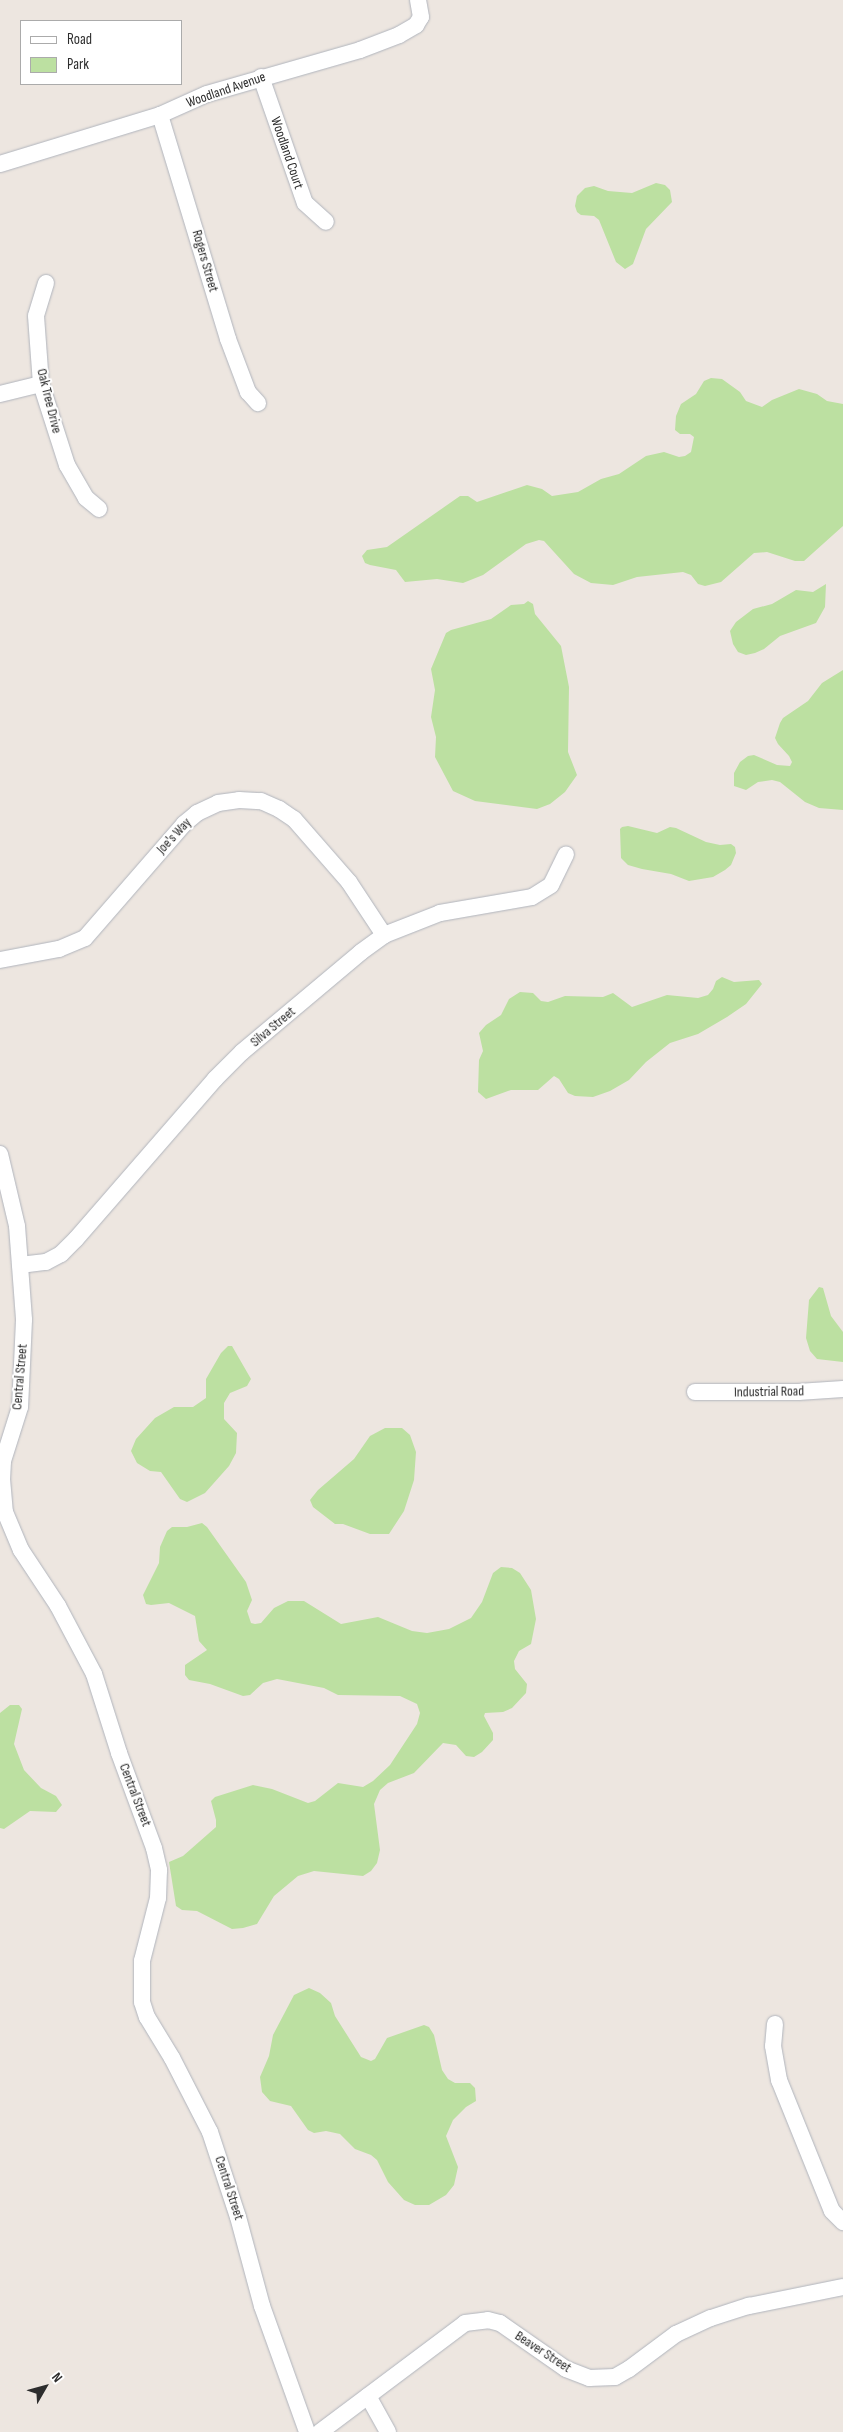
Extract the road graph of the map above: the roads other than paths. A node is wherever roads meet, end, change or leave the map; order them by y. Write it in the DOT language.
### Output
graph roads {
  1 [pos="418,0"];
  2 [pos="261,77"];
  3 [pos="160,115"];
  4 [pos="0,164"];
  5 [pos="326,222"];
  6 [pos="46,283"];
  7 [pos="41,384"];
  8 [pos="0,394"];
  9 [pos="258,403"];
  10 [pos="99,509"];
  11 [pos="566,854"];
  12 [pos="384,935"];
  13 [pos="0,960"];
  14 [pos="0,1154"];
  15 [pos="20,1265"];
  16 [pos="843,1389"];
  17 [pos="695,1392"];
  18 [pos="775,2024"];
  19 [pos="843,2222"];
  20 [pos="843,2287"];
  21 [pos="368,2396"];
  22 [pos="307,2432"];
  23 [pos="320,2432"];
  24 [pos="388,2432"];
  1 -- 2 [label="street, Woodland Avenue"];
  2 -- 3 [label="street, Woodland Avenue"];
  2 -- 5 [label="street, Woodland Court"];
  3 -- 4 [label="street, Woodland Avenue"];
  3 -- 9 [label="street, Rogers Street"];
  6 -- 7 [label="street, Oak Tree Drive"];
  7 -- 8 [label="street"];
  7 -- 10 [label="street, Oak Tree Drive"];
  11 -- 12 [label="street, Silva Street"];
  12 -- 13 [label="street, Joe's Way"];
  12 -- 15 [label="street, Silva Street"];
  14 -- 15 [label="street, Central Street"];
  15 -- 22 [label="street, Central Street"];
  16 -- 17 [label="street, Industrial Road"];
  18 -- 19 [label="street"];
  20 -- 21 [label="street, Beaver Street"];
  21 -- 23 [label="street, Beaver Street"];
  21 -- 24 [label="street"];
}
